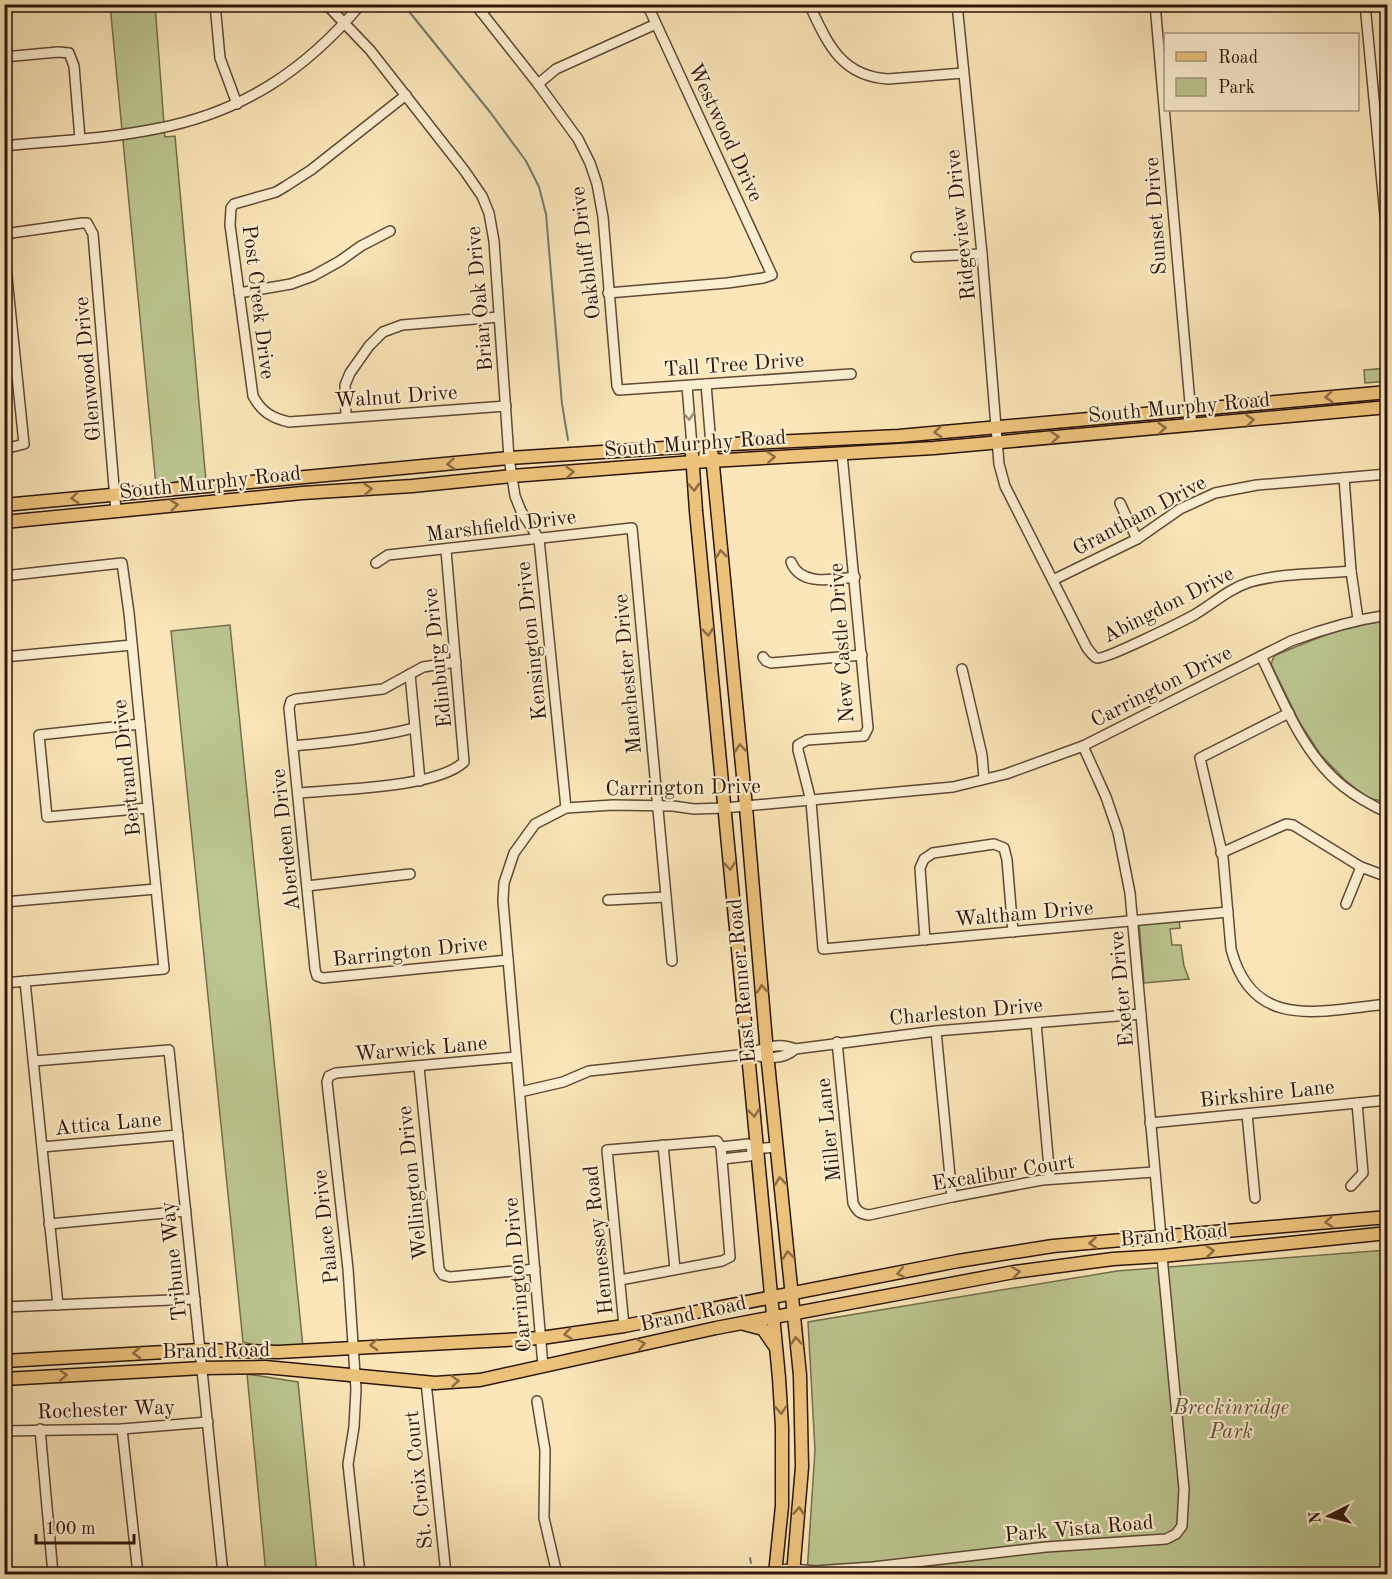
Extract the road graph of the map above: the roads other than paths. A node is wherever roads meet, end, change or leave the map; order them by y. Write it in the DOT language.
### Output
graph roads {
  1 [pos="215,4"];
  2 [pos="326,4"];
  3 [pos="361,4"];
  4 [pos="492,4"];
  5 [pos="647,4"];
  6 [pos="809,4"];
  7 [pos="957,4"];
  8 [pos="1155,4"];
  9 [pos="1365,4"];
  10 [pos="478,8"];
  11 [pos="657,24"];
  12 [pos="344,25"];
  13 [pos="4,57"];
  14 [pos="963,73"];
  15 [pos="538,84"];
  16 [pos="406,95"];
  17 [pos="237,104"];
  18 [pos="1164,105"];
  19 [pos="1165,111"];
  20 [pos="80,139"];
  21 [pos="4,146"];
  22 [pos="390,231"];
  23 [pos="4,234"];
  24 [pos="1388,247"];
  25 [pos="4,248"];
  26 [pos="982,254"];
  27 [pos="916,256"];
  28 [pos="239,293"];
  29 [pos="608,293"];
  30 [pos="499,317"];
  31 [pos="851,374"];
  32 [pos="706,384"];
  33 [pos="687,386"];
  34 [pos="619,390"];
  35 [pos="1388,392"];
  36 [pos="506,406"];
  37 [pos="1388,407"];
  38 [pos="1191,408"];
  39 [pos="346,417"];
  40 [pos="288,422"];
  41 [pos="996,426"];
  42 [pos="1192,426"];
  43 [pos="997,442"];
  44 [pos="711,445"];
  45 [pos="692,447"];
  46 [pos="4,449"];
  47 [pos="842,454"];
  48 [pos="509,458"];
  49 [pos="712,461"];
  50 [pos="693,462"];
  51 [pos="342,473"];
  52 [pos="1388,474"];
  53 [pos="512,476"];
  54 [pos="1344,478"];
  55 [pos="343,490"];
  56 [pos="115,495"];
  57 [pos="1120,503"];
  58 [pos="4,505"];
  59 [pos="116,511"];
  60 [pos="4,522"];
  61 [pos="632,528"];
  62 [pos="539,539"];
  63 [pos="1137,539"];
  64 [pos="446,550"];
  65 [pos="791,562"];
  66 [pos="376,563"];
  67 [pos="1351,572"];
  68 [pos="4,576"];
  69 [pos="855,577"];
  70 [pos="1053,580"];
  71 [pos="1388,615"];
  72 [pos="1358,619"];
  73 [pos="132,645"];
  74 [pos="862,655"];
  75 [pos="1260,656"];
  76 [pos="4,657"];
  77 [pos="763,657"];
  78 [pos="456,662"];
  79 [pos="962,669"];
  80 [pos="410,674"];
  81 [pos="1289,714"];
  82 [pos="140,724"];
  83 [pos="414,728"];
  84 [pos="293,746"];
  85 [pos="1083,746"];
  86 [pos="984,779"];
  87 [pos="420,781"];
  88 [pos="298,793"];
  89 [pos="811,801"];
  90 [pos="657,805"];
  91 [pos="746,807"];
  92 [pos="148,808"];
  93 [pos="566,808"];
  94 [pos="724,808"];
  95 [pos="1388,813"];
  96 [pos="1221,853"];
  97 [pos="1361,867"];
  98 [pos="410,874"];
  99 [pos="1388,877"];
  100 [pos="307,886"];
  101 [pos="156,889"];
  102 [pos="666,897"];
  103 [pos="608,900"];
  104 [pos="4,902"];
  105 [pos="1346,904"];
  106 [pos="1228,912"];
  107 [pos="1133,921"];
  108 [pos="1013,932"];
  109 [pos="925,940"];
  110 [pos="823,950"];
  111 [pos="508,960"];
  112 [pos="672,961"];
  113 [pos="317,976"];
  114 [pos="25,981"];
  115 [pos="4,983"];
  116 [pos="1388,1004"];
  117 [pos="1141,1014"];
  118 [pos="1036,1023"];
  119 [pos="936,1031"];
  120 [pos="837,1042"];
  121 [pos="767,1053"];
  122 [pos="748,1054"];
  123 [pos="516,1057"];
  124 [pos="34,1061"];
  125 [pos="419,1067"];
  126 [pos="329,1076"];
  127 [pos="520,1092"];
  128 [pos="1388,1100"];
  129 [pos="1357,1102"];
  130 [pos="1247,1114"];
  131 [pos="1150,1123"];
  132 [pos="178,1135"];
  133 [pos="720,1144"];
  134 [pos="663,1145"];
  135 [pos="42,1147"];
  136 [pos="777,1147"];
  137 [pos="755,1149"];
  138 [pos="722,1159"];
  139 [pos="1155,1172"];
  140 [pos="1050,1179"];
  141 [pos="1351,1186"];
  142 [pos="952,1197"];
  143 [pos="1255,1198"];
  144 [pos="186,1211"];
  145 [pos="858,1212"];
  146 [pos="1388,1217"];
  147 [pos="49,1224"];
  148 [pos="1388,1233"];
  149 [pos="1161,1237"];
  150 [pos="1162,1256"];
  151 [pos="979,1258"];
  152 [pos="535,1269"];
  153 [pos="675,1269"];
  154 [pos="984,1278"];
  155 [pos="620,1280"];
  156 [pos="792,1295"];
  157 [pos="195,1299"];
  158 [pos="771,1299"];
  159 [pos="58,1305"];
  160 [pos="4,1307"];
  161 [pos="793,1312"];
  162 [pos="772,1317"];
  163 [pos="740,1323"];
  164 [pos="624,1326"];
  165 [pos="541,1338"];
  166 [pos="352,1346"];
  167 [pos="201,1350"];
  168 [pos="776,1352"];
  169 [pos="4,1361"];
  170 [pos="543,1366"];
  171 [pos="203,1368"];
  172 [pos="355,1375"];
  173 [pos="4,1379"];
  174 [pos="426,1382"];
  175 [pos="537,1401"];
  176 [pos="208,1422"];
  177 [pos="40,1429"];
  178 [pos="122,1429"];
  179 [pos="4,1431"];
  180 [pos="776,1572"];
  181 [pos="793,1572"];
  182 [pos="53,1575"];
  183 [pos="138,1575"];
  184 [pos="223,1575"];
  185 [pos="360,1575"];
  186 [pos="446,1575"];
  187 [pos="557,1575"];
  1 -- 17 [label="street"];
  2 -- 12 [label="street, Briar Oak Drive"];
  3 -- 12 [label="street"];
  4 -- 10 [label="street"];
  5 -- 11 [label="street, Westwood Drive"];
  6 -- 14 [label="street"];
  7 -- 14 [label="street, Ridgeview Drive"];
  8 -- 18 [label="street, Sunset Drive"];
  9 -- 24 [label="street"];
  10 -- 15 [label="street, Oakbluff Drive"];
  11 -- 15 [label="street"];
  11 -- 29 [label="street, Westwood Drive"];
  12 -- 16 [label="street, Briar Oak Drive"];
  12 -- 17 [label="street"];
  13 -- 20 [label="street"];
  14 -- 26 [label="street, Ridgeview Drive"];
  15 -- 29 [label="street, Oakbluff Drive"];
  16 -- 28 [label="street, Post Creek Drive"];
  16 -- 30 [label="street, Briar Oak Drive"];
  17 -- 20 [label="street"];
  19 -- 38 [label="street, Sunset Drive"];
  20 -- 21 [label="street"];
  22 -- 28 [label="street"];
  23 -- 56 [label="street, Glenwood Drive"];
  25 -- 46 [label="street"];
  26 -- 27 [label="street"];
  26 -- 41 [label="street, Ridgeview Drive"];
  28 -- 40 [label="street, Post Creek Drive"];
  29 -- 34 [label="street, Oakbluff Drive"];
  30 -- 36 [label="street, Briar Oak Drive"];
  30 -- 39 [label="street"];
  31 -- 32 [label="street, Tall Tree Drive"];
  32 -- 33 [label="street, Tall Tree Drive"];
  32 -- 44 [label="street, East Renner Road"];
  33 -- 34 [label="street, Tall Tree Drive"];
  33 -- 45 [label="street, East Renner Road, one-way"];
  35 -- 38 [label="main road, South Murphy Road, one-way"];
  36 -- 39 [label="street, Walnut Drive"];
  36 -- 48 [label="street, Briar Oak Drive"];
  42 -- 37 [label="main road, South Murphy Road, one-way"];
  38 -- 41 [label="main road, South Murphy Road"];
  38 -- 42 [label="street, Sunset Drive"];
  39 -- 40 [label="street, Walnut Drive"];
  41 -- 43 [label="street, Ridgeview Drive"];
  41 -- 44 [label="main road, South Murphy Road, one-way"];
  43 -- 42 [label="main road, South Murphy Road, one-way"];
  43 -- 47 [label="main road, South Murphy Road"];
  43 -- 70 [label="street, Abingdon Drive"];
  44 -- 45 [label="main road, South Murphy Road"];
  44 -- 49 [label="main road, East Renner Road"];
  45 -- 48 [label="main road, South Murphy Road"];
  45 -- 50 [label="main road, East Renner Road"];
  49 -- 47 [label="main road, South Murphy Road, one-way"];
  47 -- 69 [label="street, New Castle Drive"];
  48 -- 51 [label="main road, South Murphy Road, one-way"];
  48 -- 53 [label="street, Briar Oak Drive"];
  49 -- 50 [label="main road, South Murphy Road"];
  91 -- 49 [label="main road, East Renner Road, one-way"];
  53 -- 50 [label="main road, South Murphy Road, one-way"];
  50 -- 94 [label="main road, East Renner Road, one-way"];
  51 -- 55 [label="main road"];
  51 -- 56 [label="main road, South Murphy Road"];
  52 -- 54 [label="street, Grantham Drive"];
  55 -- 53 [label="main road, South Murphy Road, one-way"];
  53 -- 62 [label="street, Kensington Drive"];
  54 -- 63 [label="street, Grantham Drive"];
  54 -- 67 [label="street"];
  59 -- 55 [label="main road, South Murphy Road, one-way"];
  56 -- 58 [label="main road, South Murphy Road, one-way"];
  56 -- 59 [label="street, Glenwood Drive"];
  57 -- 63 [label="street"];
  59 -- 60 [label="main road, South Murphy Road"];
  61 -- 62 [label="street, Marshfield Drive"];
  61 -- 90 [label="street, Manchester Drive"];
  62 -- 64 [label="street, Marshfield Drive"];
  62 -- 93 [label="street, Kensington Drive"];
  63 -- 70 [label="street, Grantham Drive"];
  64 -- 66 [label="street, Marshfield Drive"];
  64 -- 78 [label="street, Edinburg Drive"];
  65 -- 69 [label="street"];
  67 -- 70 [label="street, Abingdon Drive"];
  67 -- 72 [label="street"];
  68 -- 73 [label="street, Bertrand Drive"];
  69 -- 74 [label="street, New Castle Drive"];
  71 -- 72 [label="street, Carrington Drive"];
  72 -- 75 [label="street, Carrington Drive"];
  73 -- 76 [label="street"];
  73 -- 82 [label="street, Bertrand Drive"];
  74 -- 77 [label="street"];
  74 -- 89 [label="street, New Castle Drive"];
  75 -- 81 [label="street"];
  75 -- 85 [label="street, Carrington Drive"];
  78 -- 80 [label="street"];
  78 -- 87 [label="street, Edinburg Drive"];
  79 -- 86 [label="street"];
  80 -- 83 [label="street"];
  80 -- 84 [label="street, Aberdeen Drive"];
  81 -- 95 [label="street"];
  81 -- 96 [label="street"];
  82 -- 92 [label="street, Bertrand Drive"];
  82 -- 92 [label="street"];
  83 -- 84 [label="street"];
  83 -- 87 [label="street"];
  84 -- 88 [label="street, Aberdeen Drive"];
  85 -- 86 [label="street, Carrington Drive"];
  85 -- 107 [label="street, Exeter Drive"];
  86 -- 89 [label="street, Carrington Drive"];
  87 -- 88 [label="street"];
  88 -- 100 [label="street, Aberdeen Drive"];
  89 -- 91 [label="street, Carrington Drive"];
  89 -- 110 [label="street, New Castle Drive"];
  90 -- 93 [label="street, Carrington Drive"];
  90 -- 94 [label="street, Carrington Drive"];
  90 -- 102 [label="street, Manchester Drive"];
  91 -- 94 [label="street, Carrington Drive"];
  121 -- 91 [label="main road, East Renner Road, one-way"];
  92 -- 101 [label="street, Bertrand Drive"];
  93 -- 111 [label="street, Carrington Drive"];
  94 -- 122 [label="main road, East Renner Road, one-way"];
  96 -- 97 [label="street"];
  96 -- 106 [label="street"];
  97 -- 99 [label="street"];
  97 -- 105 [label="street"];
  98 -- 100 [label="street"];
  100 -- 113 [label="street, Aberdeen Drive"];
  101 -- 104 [label="street"];
  101 -- 114 [label="street, Bertrand Drive"];
  102 -- 103 [label="street"];
  102 -- 112 [label="street, Manchester Drive"];
  106 -- 107 [label="street, Waltham Drive"];
  106 -- 116 [label="street"];
  107 -- 108 [label="street, Waltham Drive"];
  107 -- 117 [label="street, Exeter Drive"];
  108 -- 109 [label="street, Waltham Drive"];
  108 -- 109 [label="street"];
  109 -- 110 [label="street, Waltham Drive"];
  111 -- 113 [label="street, Barrington Drive"];
  111 -- 123 [label="street, Carrington Drive"];
  114 -- 115 [label="street"];
  114 -- 124 [label="street"];
  117 -- 118 [label="street, Charleston Drive"];
  117 -- 131 [label="street, Exeter Drive"];
  118 -- 119 [label="street, Charleston Drive"];
  118 -- 140 [label="street"];
  119 -- 120 [label="street, Charleston Drive"];
  119 -- 142 [label="street"];
  120 -- 121 [label="street, Charleston Drive"];
  120 -- 145 [label="street, Miller Lane"];
  121 -- 122 [label="street, Charleston Drive"];
  121 -- 136 [label="main road, East Renner Road"];
  122 -- 127 [label="street, Charleston Drive"];
  122 -- 137 [label="main road, East Renner Road, one-way"];
  123 -- 125 [label="street, Warwick Lane"];
  123 -- 127 [label="street, Carrington Drive"];
  124 -- 132 [label="street, Tribune Way"];
  124 -- 135 [label="street"];
  125 -- 126 [label="street, Warwick Lane"];
  125 -- 152 [label="street, Wellington Drive"];
  126 -- 166 [label="street, Palace Drive"];
  127 -- 152 [label="street, Carrington Drive"];
  128 -- 129 [label="street, Birkshire Lane"];
  129 -- 130 [label="street, Birkshire Lane"];
  129 -- 141 [label="street"];
  130 -- 131 [label="street, Birkshire Lane"];
  130 -- 143 [label="street"];
  131 -- 139 [label="street, Exeter Drive"];
  132 -- 135 [label="street, Attica Lane"];
  132 -- 144 [label="street, Tribune Way"];
  133 -- 134 [label="street"];
  133 -- 137 [label="street"];
  133 -- 138 [label="street"];
  134 -- 153 [label="street"];
  134 -- 155 [label="street, Hennessey Road"];
  135 -- 147 [label="street"];
  136 -- 137 [label="street"];
  156 -- 136 [label="main road, East Renner Road, one-way"];
  137 -- 138 [label="street"];
  137 -- 158 [label="main road, East Renner Road"];
  138 -- 153 [label="street"];
  139 -- 140 [label="street, Excalibur Court"];
  139 -- 149 [label="street, Exeter Drive"];
  140 -- 142 [label="street, Excalibur Court"];
  142 -- 145 [label="street, Excalibur Court"];
  144 -- 147 [label="street"];
  144 -- 157 [label="street, Tribune Way"];
  146 -- 149 [label="main road, Brand Road, one-way"];
  147 -- 159 [label="street"];
  150 -- 148 [label="main road, Brand Road, one-way"];
  149 -- 150 [label="main road"];
  149 -- 151 [label="main road, Brand Road, one-way"];
  154 -- 150 [label="main road, Brand Road, one-way"];
  150 -- 181 [label="street, Park Vista Road"];
  151 -- 154 [label="main road"];
  151 -- 156 [label="main road, Brand Road, one-way"];
  152 -- 165 [label="street, Carrington Drive"];
  153 -- 155 [label="street"];
  154 -- 161 [label="main road, Brand Road"];
  155 -- 164 [label="street, Hennessey Road"];
  156 -- 158 [label="main road, Brand Road"];
  156 -- 161 [label="main road, East Renner Road"];
  157 -- 159 [label="street"];
  157 -- 167 [label="street, Tribune Way"];
  158 -- 162 [label="main road, East Renner Road"];
  158 -- 164 [label="main road, Brand Road"];
  159 -- 160 [label="street"];
  161 -- 162 [label="main road, Brand Road"];
  181 -- 161 [label="main road, East Renner Road, one-way"];
  162 -- 163 [label="main road, Brand Road"];
  162 -- 168 [label="main road, East Renner Road"];
  163 -- 168 [label="main road"];
  170 -- 163 [label="main road, Brand Road, one-way"];
  164 -- 165 [label="main road, Brand Road, one-way"];
  165 -- 166 [label="main road, Brand Road, one-way"];
  165 -- 170 [label="street, Carrington Drive"];
  166 -- 167 [label="main road, Brand Road"];
  166 -- 172 [label="street, Palace Drive"];
  167 -- 169 [label="main road, Brand Road, one-way"];
  167 -- 171 [label="street, Tribune Way"];
  168 -- 180 [label="main road, East Renner Road, one-way"];
  174 -- 170 [label="main road, Brand Road, one-way"];
  171 -- 172 [label="main road, Brand Road"];
  173 -- 171 [label="main road, Brand Road, one-way"];
  171 -- 176 [label="street, Tribune Way"];
  172 -- 174 [label="main road, Brand Road"];
  172 -- 185 [label="street, Palace Drive"];
  174 -- 186 [label="street, St. Croix Court"];
  175 -- 187 [label="street"];
  176 -- 178 [label="street, Rochester Way"];
  176 -- 184 [label="street, Tribune Way"];
  177 -- 178 [label="street, Rochester Way"];
  177 -- 179 [label="street, Rochester Way"];
  177 -- 182 [label="street"];
  178 -- 183 [label="street"];
  180 -- 181 [label="street, Park Vista Road"];
}
